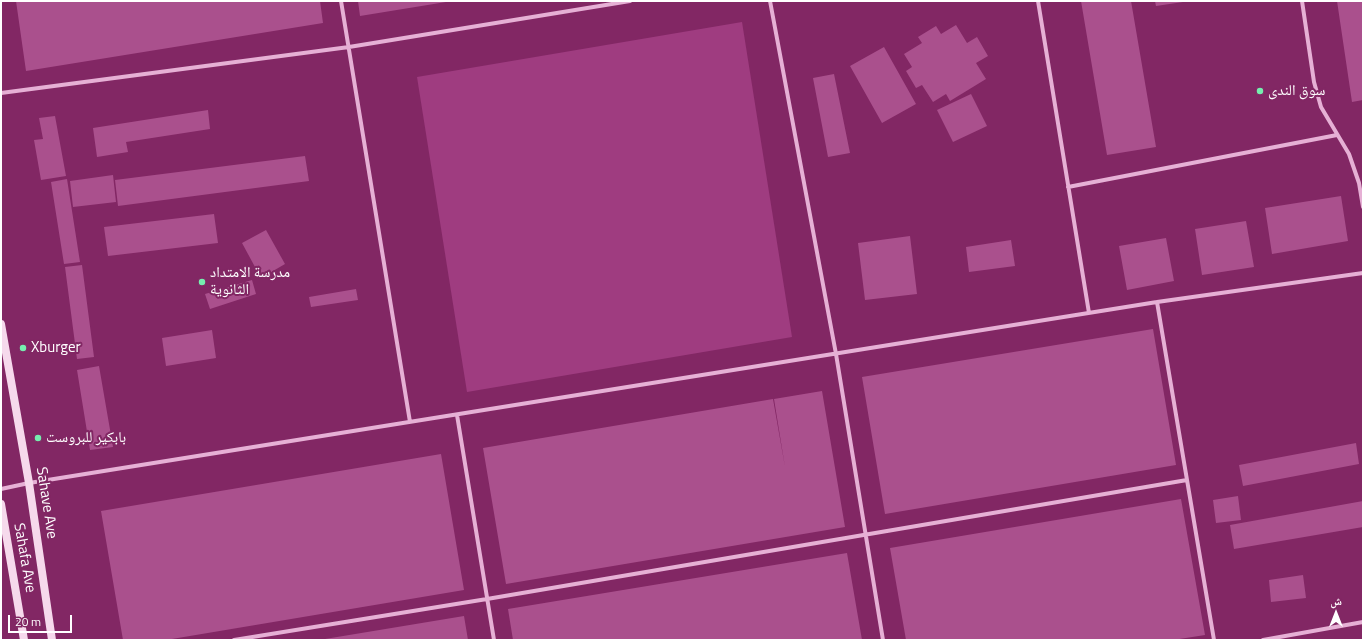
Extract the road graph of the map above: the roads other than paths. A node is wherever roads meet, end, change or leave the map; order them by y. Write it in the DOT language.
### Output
graph roads {
  1 [pos="342,1"];
  2 [pos="630,1"];
  3 [pos="770,1"];
  4 [pos="1038,1"];
  5 [pos="1302,1"];
  6 [pos="349,46"];
  7 [pos="1,94"];
  8 [pos="1337,135"];
  9 [pos="1068,187"];
  10 [pos="1363,207"];
  11 [pos="1363,273"];
  12 [pos="1157,302"];
  13 [pos="1089,313"];
  14 [pos="1,324"];
  15 [pos="836,354"];
  16 [pos="457,415"];
  17 [pos="410,422"];
  18 [pos="1187,480"];
  19 [pos="29,483"];
  20 [pos="1,489"];
  21 [pos="1,504"];
  22 [pos="866,535"];
  23 [pos="487,599"];
  24 [pos="1363,622"];
  25 [pos="24,640"];
  26 [pos="52,640"];
  27 [pos="234,640"];
  28 [pos="494,640"];
  29 [pos="883,640"];
  30 [pos="1214,640"];
  31 [pos="1263,640"];
  1 -- 6 [label="street"];
  2 -- 6 [label="street"];
  3 -- 15 [label="street"];
  4 -- 9 [label="street"];
  5 -- 8 [label="street"];
  6 -- 7 [label="street"];
  6 -- 17 [label="street"];
  8 -- 9 [label="street"];
  8 -- 10 [label="street"];
  9 -- 13 [label="street"];
  11 -- 12 [label="street"];
  12 -- 13 [label="street"];
  12 -- 18 [label="street"];
  13 -- 15 [label="street"];
  14 -- 19 [label="main road, Sahave Ave"];
  15 -- 16 [label="street"];
  15 -- 22 [label="street"];
  16 -- 17 [label="street"];
  16 -- 23 [label="street"];
  17 -- 19 [label="street"];
  18 -- 22 [label="street"];
  18 -- 30 [label="street"];
  19 -- 20 [label="street"];
  19 -- 26 [label="main road, Sahave Ave"];
  21 -- 25 [label="main road, Sahafa Ave"];
  22 -- 23 [label="street"];
  22 -- 29 [label="street"];
  23 -- 27 [label="street"];
  23 -- 28 [label="street"];
  24 -- 31 [label="street"];
}
